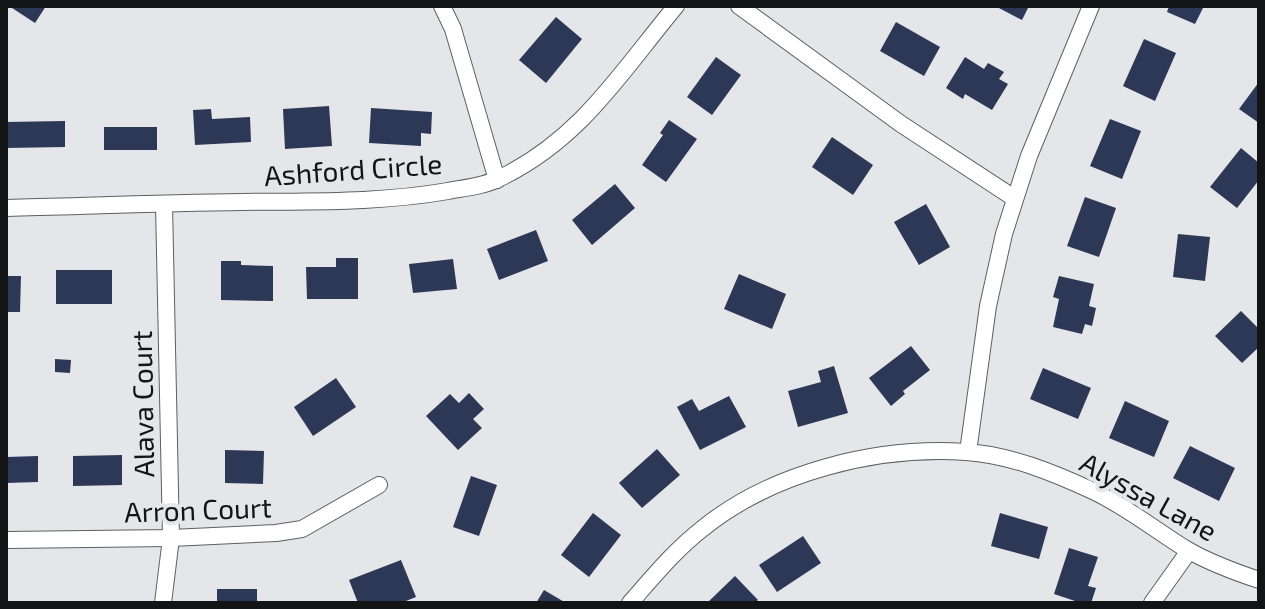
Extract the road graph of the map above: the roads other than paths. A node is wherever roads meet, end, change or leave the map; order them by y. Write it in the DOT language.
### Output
graph roads {
  1 [pos="442,6"];
  2 [pos="676,6"];
  3 [pos="739,6"];
  4 [pos="1091,6"];
  5 [pos="497,180"];
  6 [pos="1014,198"];
  7 [pos="164,204"];
  8 [pos="6,208"];
  9 [pos="968,452"];
  10 [pos="379,485"];
  11 [pos="171,538"];
  12 [pos="6,540"];
  13 [pos="1189,551"];
  14 [pos="1259,580"];
  15 [pos="163,603"];
  16 [pos="630,603"];
  17 [pos="1152,603"];
  1 -- 5 [label="street"];
  2 -- 5 [label="street, Ashford Circle"];
  3 -- 6 [label="street"];
  4 -- 6 [label="street"];
  5 -- 7 [label="street, Ashford Circle"];
  6 -- 9 [label="street"];
  7 -- 8 [label="street, Ashford Circle"];
  7 -- 11 [label="street, Alava Court"];
  9 -- 13 [label="street, Alyssa Lane"];
  9 -- 16 [label="street, Alyssa Lane"];
  10 -- 11 [label="street, Arron Court"];
  11 -- 12 [label="street, Arron Court"];
  11 -- 15 [label="street, Alava Court"];
  13 -- 14 [label="street, Alyssa Lane"];
  13 -- 17 [label="street"];
}
